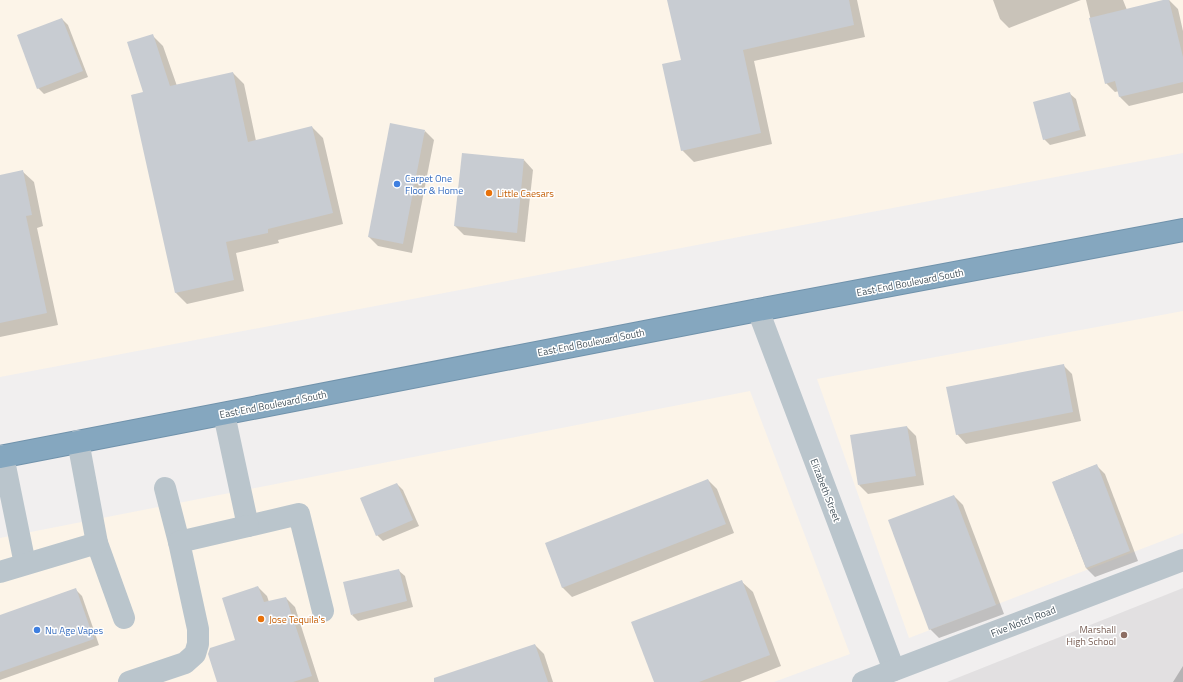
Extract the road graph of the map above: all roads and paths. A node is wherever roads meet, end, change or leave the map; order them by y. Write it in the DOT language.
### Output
graph roads {
  1 [pos="1183,230"];
  2 [pos="758,310"];
  3 [pos="224,414"];
  4 [pos="78,441"];
  5 [pos="1,456"];
  6 [pos="165,488"];
  7 [pos="248,526"];
  8 [pos="179,542"];
  9 [pos="97,543"];
  10 [pos="1183,560"];
  11 [pos="25,564"];
  12 [pos="0,572"];
  13 [pos="323,611"];
  14 [pos="124,618"];
  15 [pos="894,670"];
  16 [pos="129,682"];
  17 [pos="863,682"];
  1 -- 2 [label="highway, East End Boulevard South"];
  2 -- 3 [label="highway, East End Boulevard South"];
  2 -- 15 [label="street, Elizabeth Street"];
  3 -- 4 [label="highway, East End Boulevard South"];
  3 -- 7 [label="street"];
  4 -- 5 [label="highway, East End Boulevard South"];
  4 -- 9 [label="street"];
  5 -- 11 [label="street"];
  6 -- 8 [label="street"];
  7 -- 8 [label="street"];
  7 -- 13 [label="street"];
  8 -- 16 [label="street"];
  9 -- 11 [label="street"];
  9 -- 14 [label="street"];
  10 -- 15 [label="street, Five Notch Road"];
  11 -- 12 [label="street"];
  15 -- 17 [label="street, Five Notch Road"];
}
